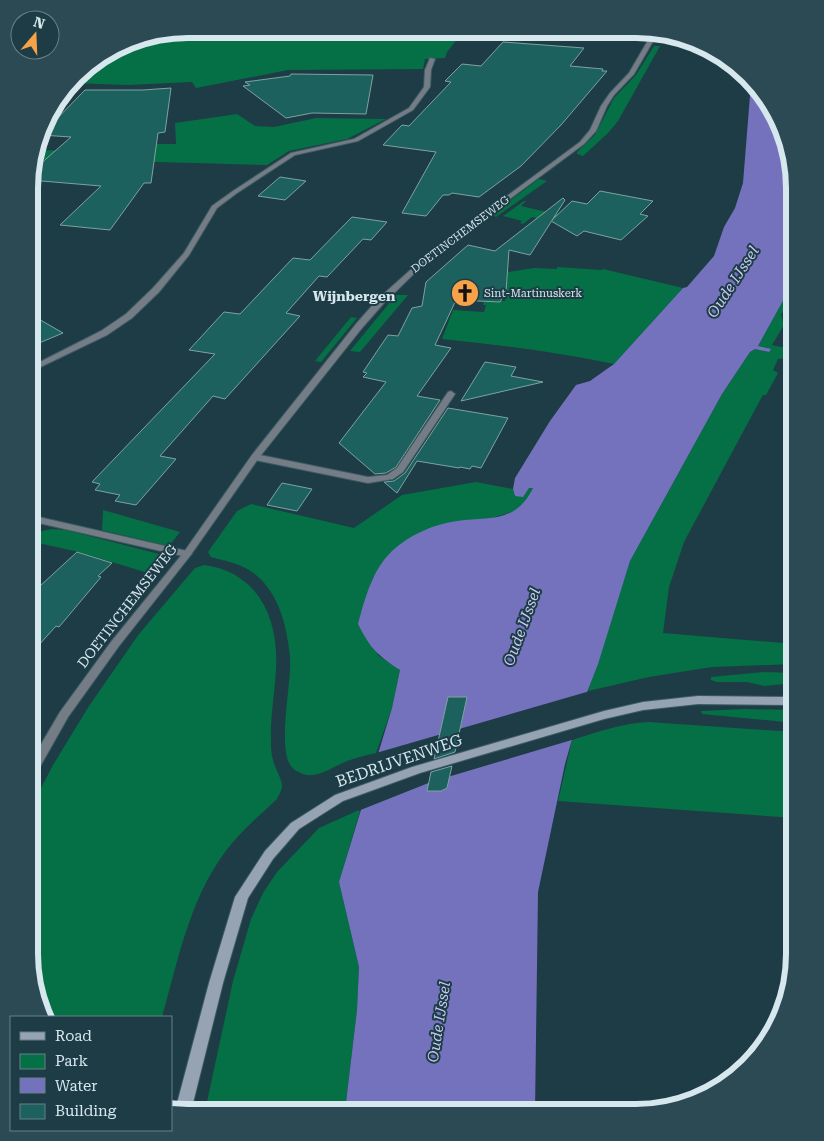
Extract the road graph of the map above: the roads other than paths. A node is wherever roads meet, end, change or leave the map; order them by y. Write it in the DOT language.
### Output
graph roads {
  1 [pos="636,38"];
  2 [pos="651,39"];
  3 [pos="432,59"];
  4 [pos="38,366"];
  5 [pos="451,394"];
  6 [pos="255,457"];
  7 [pos="38,520"];
  8 [pos="186,554"];
  9 [pos="786,700"];
  10 [pos="38,760"];
  11 [pos="185,1104"];
  1 -- 2 [label="street"];
  2 -- 6 [label="street, DOETINCHEMSEWEG"];
  3 -- 4 [label="street"];
  5 -- 6 [label="street"];
  6 -- 8 [label="street, DOETINCHEMSEWEG"];
  7 -- 8 [label="street"];
  8 -- 10 [label="street, DOETINCHEMSEWEG"];
  9 -- 11 [label="main road, BEDRIJVENWEG"];
}
